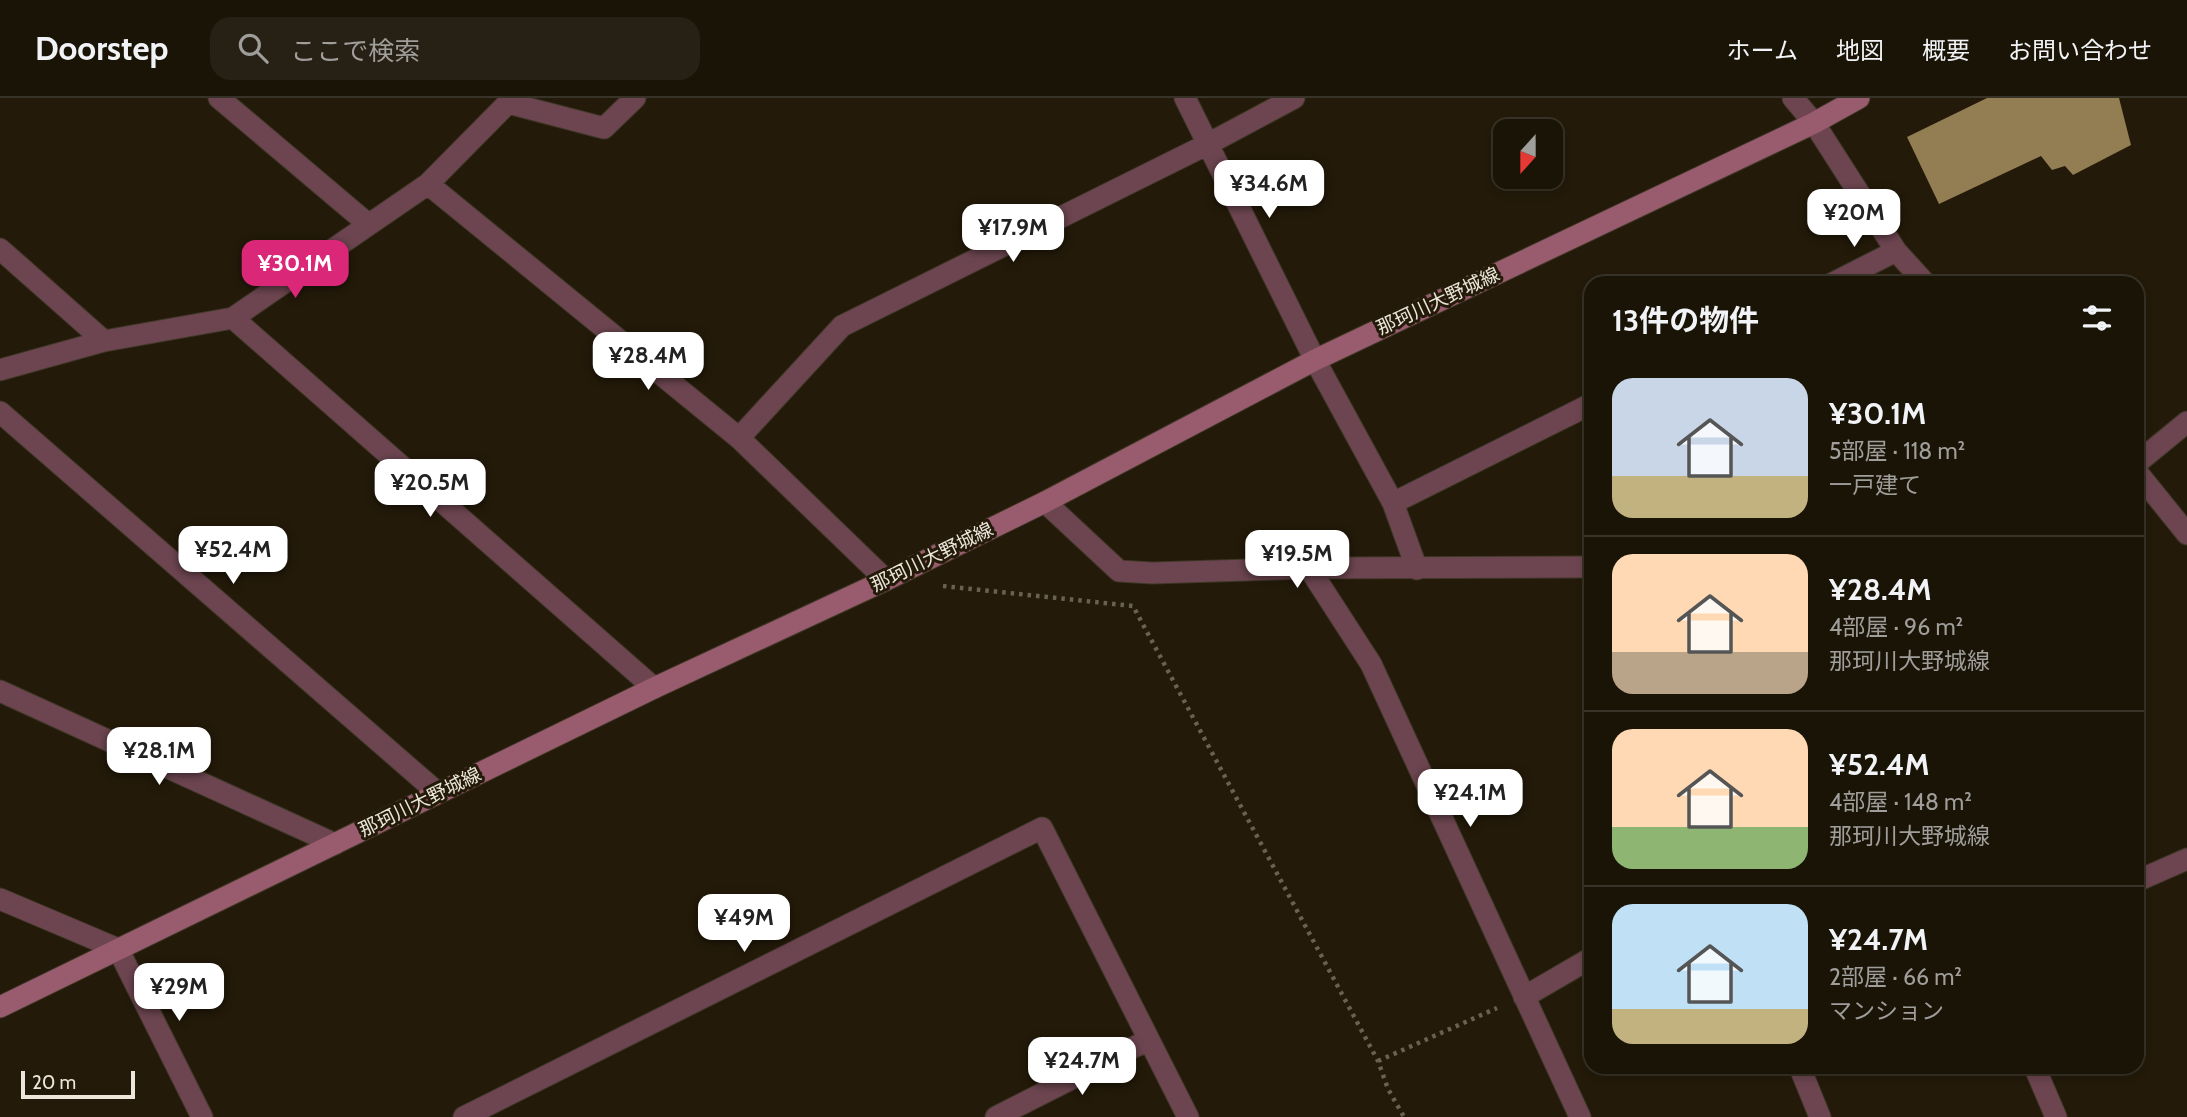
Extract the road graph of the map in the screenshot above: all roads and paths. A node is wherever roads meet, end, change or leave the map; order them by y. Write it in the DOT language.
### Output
graph roads {
  1 [pos="219,98"];
  2 [pos="635,98"];
  3 [pos="1185,98"];
  4 [pos="1294,98"];
  5 [pos="1793,98"];
  6 [pos="1859,98"];
  7 [pos="509,100"];
  8 [pos="1814,123"];
  9 [pos="1208,144"];
  10 [pos="428,184"];
  11 [pos="368,224"];
  12 [pos="0,249"];
  13 [pos="1896,251"];
  14 [pos="1847,276"];
  15 [pos="1919,276"];
  16 [pos="233,318"];
  17 [pos="104,341"];
  18 [pos="1315,360"];
  19 [pos="0,370"];
  20 [pos="1584,408"];
  21 [pos="0,412"];
  22 [pos="2187,422"];
  23 [pos="739,439"];
  24 [pos="2144,457"];
  25 [pos="2144,481"];
  26 [pos="1045,502"];
  27 [pos="1393,503"];
  28 [pos="2187,534"];
  29 [pos="1584,567"];
  30 [pos="1310,568"];
  31 [pos="1417,569"];
  32 [pos="886,580"];
  33 [pos="941,586"];
  34 [pos="654,688"];
  35 [pos="0,691"];
  36 [pos="438,793"];
  37 [pos="335,844"];
  38 [pos="2187,859"];
  39 [pos="2144,878"];
  40 [pos="0,899"];
  41 [pos="118,948"];
  42 [pos="1584,962"];
  43 [pos="1524,997"];
  44 [pos="0,1007"];
  45 [pos="1148,1040"];
  46 [pos="1378,1061"];
  47 [pos="1802,1074"];
  48 [pos="2038,1074"];
  49 [pos="491,1111"];
  50 [pos="202,1117"];
  51 [pos="464,1117"];
  52 [pos="996,1117"];
  53 [pos="1188,1117"];
  54 [pos="1404,1117"];
  55 [pos="1580,1117"];
  56 [pos="1820,1117"];
  57 [pos="2056,1117"];
  1 -- 11 [label="street"];
  2 -- 7 [label="street"];
  3 -- 9 [label="street"];
  4 -- 9 [label="street"];
  5 -- 8 [label="street"];
  6 -- 8 [label="main road, 那珂川大野城線"];
  7 -- 10 [label="street"];
  8 -- 13 [label="street"];
  8 -- 18 [label="main road, 那珂川大野城線"];
  9 -- 18 [label="street"];
  9 -- 23 [label="street"];
  10 -- 11 [label="street"];
  10 -- 23 [label="street"];
  11 -- 16 [label="street"];
  12 -- 17 [label="street"];
  13 -- 14 [label="street"];
  13 -- 15 [label="street"];
  16 -- 17 [label="street"];
  16 -- 34 [label="street"];
  17 -- 19 [label="street"];
  18 -- 26 [label="main road, 那珂川大野城線"];
  18 -- 27 [label="street"];
  20 -- 27 [label="street"];
  21 -- 36 [label="street"];
  22 -- 24 [label="street"];
  23 -- 32 [label="street"];
  25 -- 28 [label="street"];
  26 -- 30 [label="street"];
  26 -- 32 [label="main road, 那珂川大野城線"];
  27 -- 31 [label="street"];
  29 -- 31 [label="street"];
  30 -- 31 [label="street"];
  30 -- 43 [label="street"];
  32 -- 34 [label="main road, 那珂川大野城線"];
  33 -- 46 [label="path"];
  34 -- 36 [label="main road, 那珂川大野城線"];
  35 -- 37 [label="street"];
  36 -- 37 [label="main road, 那珂川大野城線"];
  37 -- 41 [label="main road, 那珂川大野城線"];
  38 -- 39 [label="street"];
  40 -- 41 [label="street"];
  41 -- 44 [label="main road, 那珂川大野城線"];
  41 -- 50 [label="street"];
  42 -- 43 [label="street"];
  43 -- 46 [label="path"];
  43 -- 55 [label="street"];
  45 -- 49 [label="street"];
  45 -- 52 [label="street"];
  45 -- 53 [label="street"];
  46 -- 54 [label="path"];
  47 -- 56 [label="street"];
  48 -- 57 [label="street"];
  49 -- 51 [label="street"];
}
